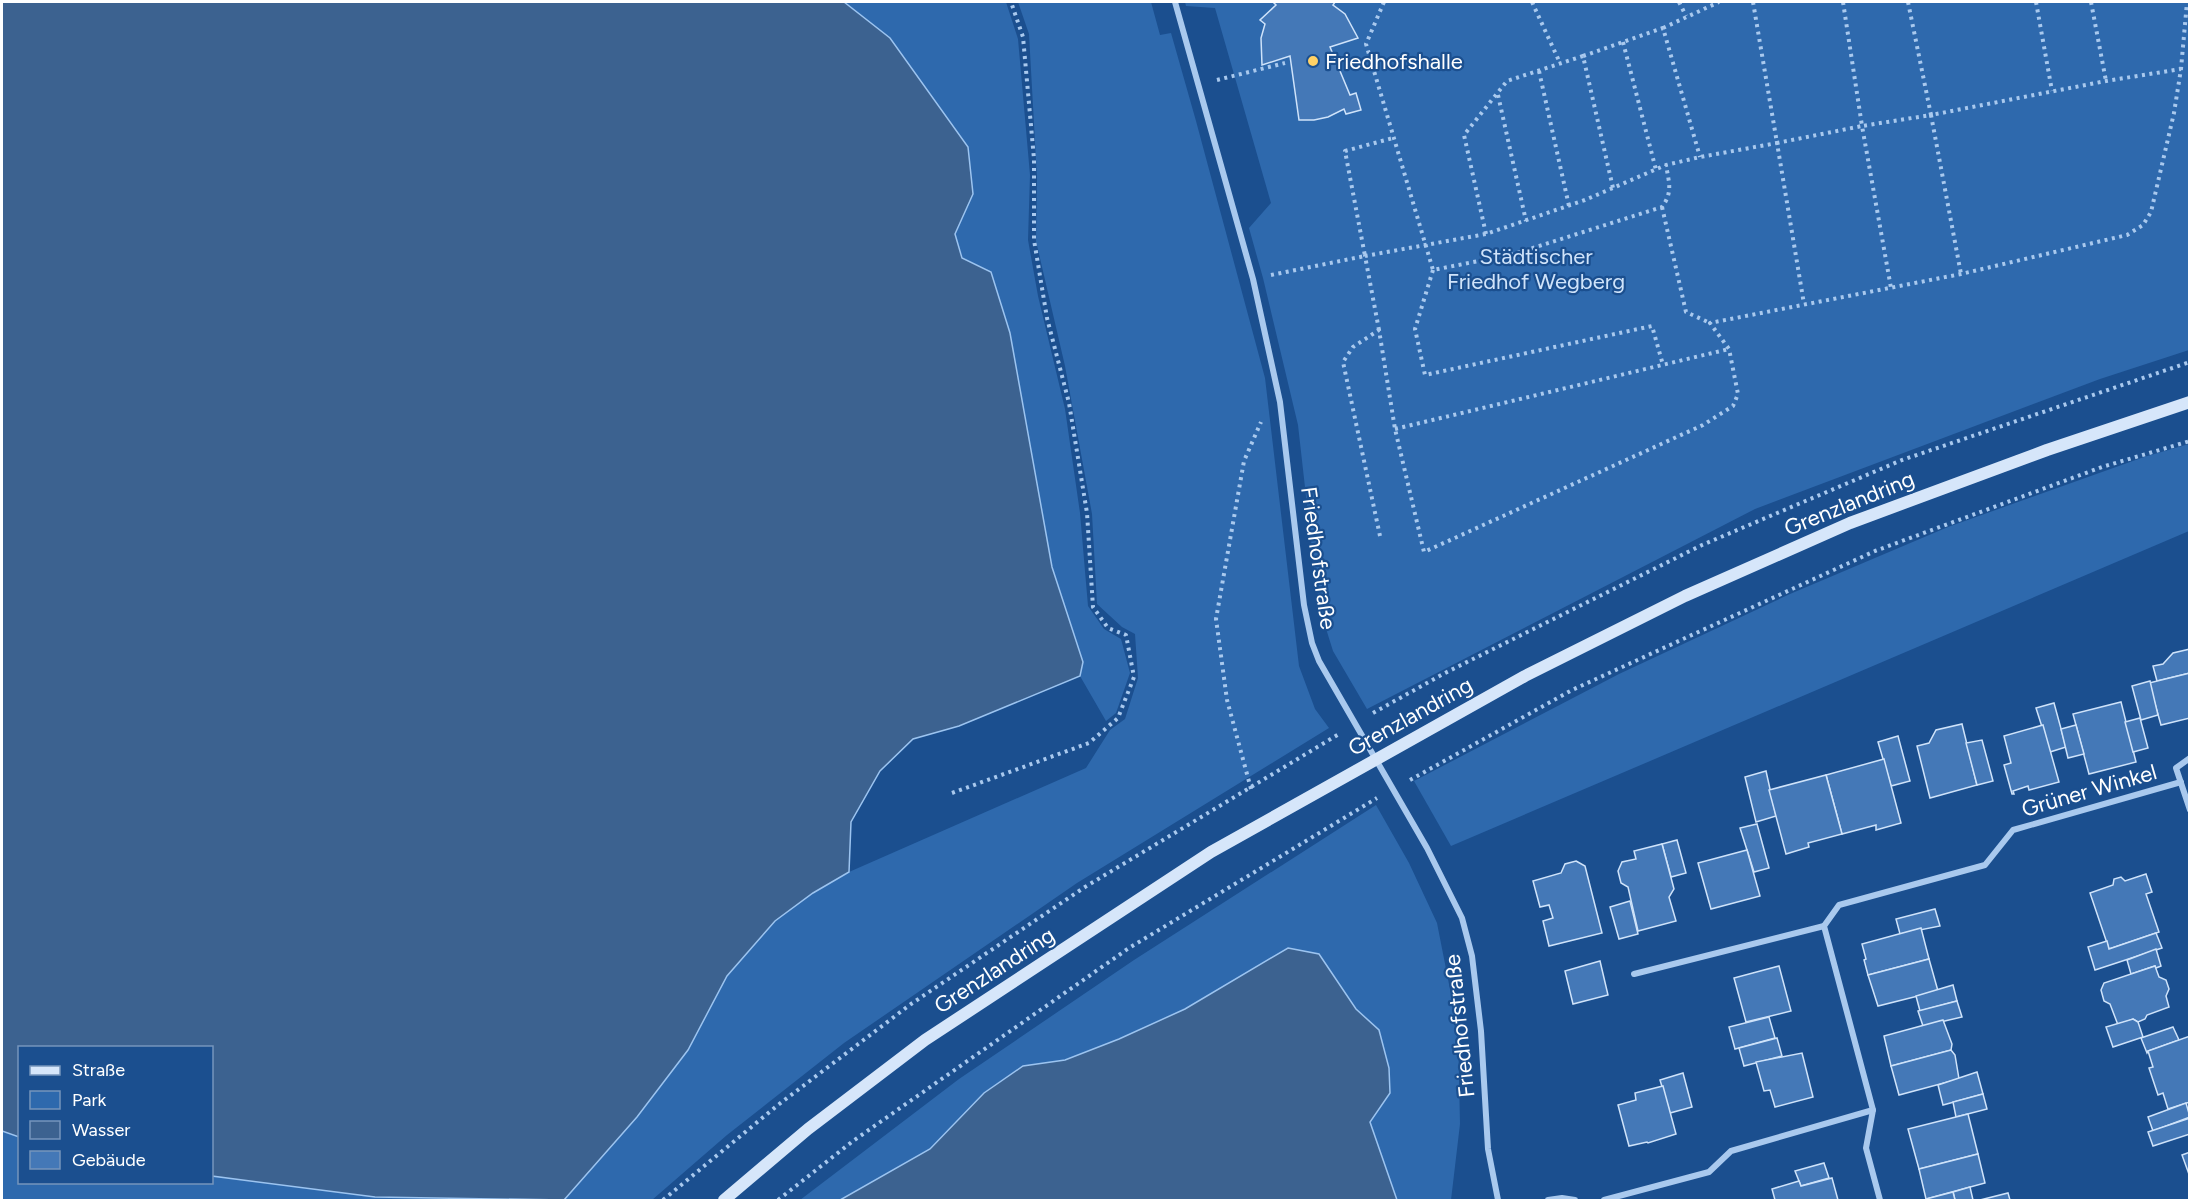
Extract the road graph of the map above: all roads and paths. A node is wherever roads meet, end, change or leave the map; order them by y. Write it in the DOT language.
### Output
graph roads {
  1 [pos="1011,2"];
  2 [pos="1175,2"];
  3 [pos="1384,2"];
  4 [pos="1532,2"];
  5 [pos="1679,2"];
  6 [pos="1719,2"];
  7 [pos="1753,2"];
  8 [pos="1843,2"];
  9 [pos="1908,2"];
  10 [pos="2036,2"];
  11 [pos="2091,2"];
  12 [pos="2187,2"];
  13 [pos="1686,16"];
  14 [pos="1664,28"];
  15 [pos="1623,42"];
  16 [pos="1583,56"];
  17 [pos="1285,63"];
  18 [pos="1560,63"];
  19 [pos="2181,69"];
  20 [pos="1539,71"];
  21 [pos="2106,81"];
  22 [pos="1198,85"];
  23 [pos="2052,91"];
  24 [pos="1498,94"];
  25 [pos="1931,115"];
  26 [pos="1862,126"];
  27 [pos="1394,138"];
  28 [pos="1777,143"];
  29 [pos="1700,157"];
  30 [pos="1666,165"];
  31 [pos="1656,170"];
  32 [pos="1613,188"];
  33 [pos="1569,206"];
  34 [pos="1662,207"];
  35 [pos="1526,221"];
  36 [pos="1486,234"];
  37 [pos="1425,244"];
  38 [pos="1365,256"];
  39 [pos="1433,270"];
  40 [pos="1961,274"];
  41 [pos="1253,279"];
  42 [pos="1891,288"];
  43 [pos="1804,304"];
  44 [pos="1710,323"];
  45 [pos="1379,330"];
  46 [pos="1729,349"];
  47 [pos="1663,365"];
  48 [pos="1280,402"];
  49 [pos="2190,402"];
  50 [pos="1395,429"];
  51 [pos="2190,441"];
  52 [pos="1380,536"];
  53 [pos="2190,758"];
  54 [pos="2181,782"];
  55 [pos="1401,785"];
  56 [pos="1251,789"];
  57 [pos="952,793"];
  58 [pos="1381,796"];
  59 [pos="2190,810"];
  60 [pos="1824,926"];
  61 [pos="1634,974"];
  62 [pos="1873,1110"];
  63 [pos="724,1200"];
  64 [pos="778,1200"];
  65 [pos="1498,1200"];
  66 [pos="1548,1200"];
  67 [pos="1575,1200"];
  68 [pos="1604,1200"];
  69 [pos="1881,1200"];
  1 -- 57 [label="path"];
  2 -- 22 [label="street, Friedhofstraße"];
  3 -- 27 [label="path"];
  4 -- 18 [label="path"];
  5 -- 13 [label="path"];
  6 -- 13 [label="path"];
  7 -- 28 [label="path"];
  8 -- 26 [label="path"];
  9 -- 25 [label="path"];
  10 -- 23 [label="path"];
  11 -- 21 [label="path"];
  12 -- 19 [label="path"];
  13 -- 14 [label="path"];
  14 -- 15 [label="path"];
  14 -- 29 [label="path"];
  15 -- 16 [label="path"];
  15 -- 31 [label="path"];
  16 -- 18 [label="path"];
  16 -- 32 [label="path"];
  17 -- 22 [label="path"];
  18 -- 20 [label="path"];
  19 -- 21 [label="path"];
  19 -- 40 [label="path"];
  20 -- 24 [label="path"];
  20 -- 33 [label="path"];
  21 -- 23 [label="path"];
  22 -- 41 [label="street, Friedhofstraße"];
  23 -- 25 [label="path"];
  24 -- 35 [label="path"];
  24 -- 36 [label="path"];
  25 -- 26 [label="path"];
  25 -- 40 [label="path"];
  26 -- 28 [label="path"];
  26 -- 42 [label="path"];
  27 -- 37 [label="path"];
  27 -- 38 [label="path"];
  28 -- 29 [label="path"];
  28 -- 43 [label="path"];
  29 -- 30 [label="path"];
  30 -- 31 [label="path"];
  30 -- 34 [label="path"];
  31 -- 32 [label="path"];
  32 -- 33 [label="path"];
  33 -- 35 [label="path"];
  34 -- 39 [label="path"];
  34 -- 44 [label="path"];
  35 -- 36 [label="path"];
  36 -- 37 [label="path"];
  37 -- 38 [label="path"];
  37 -- 39 [label="path"];
  38 -- 41 [label="path"];
  38 -- 45 [label="path"];
  39 -- 47 [label="path"];
  40 -- 42 [label="path"];
  41 -- 48 [label="street, Friedhofstraße"];
  42 -- 43 [label="path"];
  43 -- 44 [label="path"];
  44 -- 46 [label="path"];
  45 -- 50 [label="path"];
  45 -- 52 [label="path"];
  46 -- 47 [label="path"];
  46 -- 50 [label="path"];
  47 -- 50 [label="path"];
  48 -- 56 [label="path"];
  48 -- 65 [label="street, Friedhofstraße"];
  49 -- 63 [label="main road, Grenzlandring"];
  51 -- 55 [label="path"];
  53 -- 54 [label="street, Grüner Winkel"];
  54 -- 59 [label="street, Grüner Winkel"];
  54 -- 60 [label="street, Grüner Winkel"];
  58 -- 64 [label="path"];
  60 -- 61 [label="street"];
  60 -- 62 [label="street"];
  62 -- 68 [label="street"];
  62 -- 69 [label="street"];
  66 -- 67 [label="street"];
}
